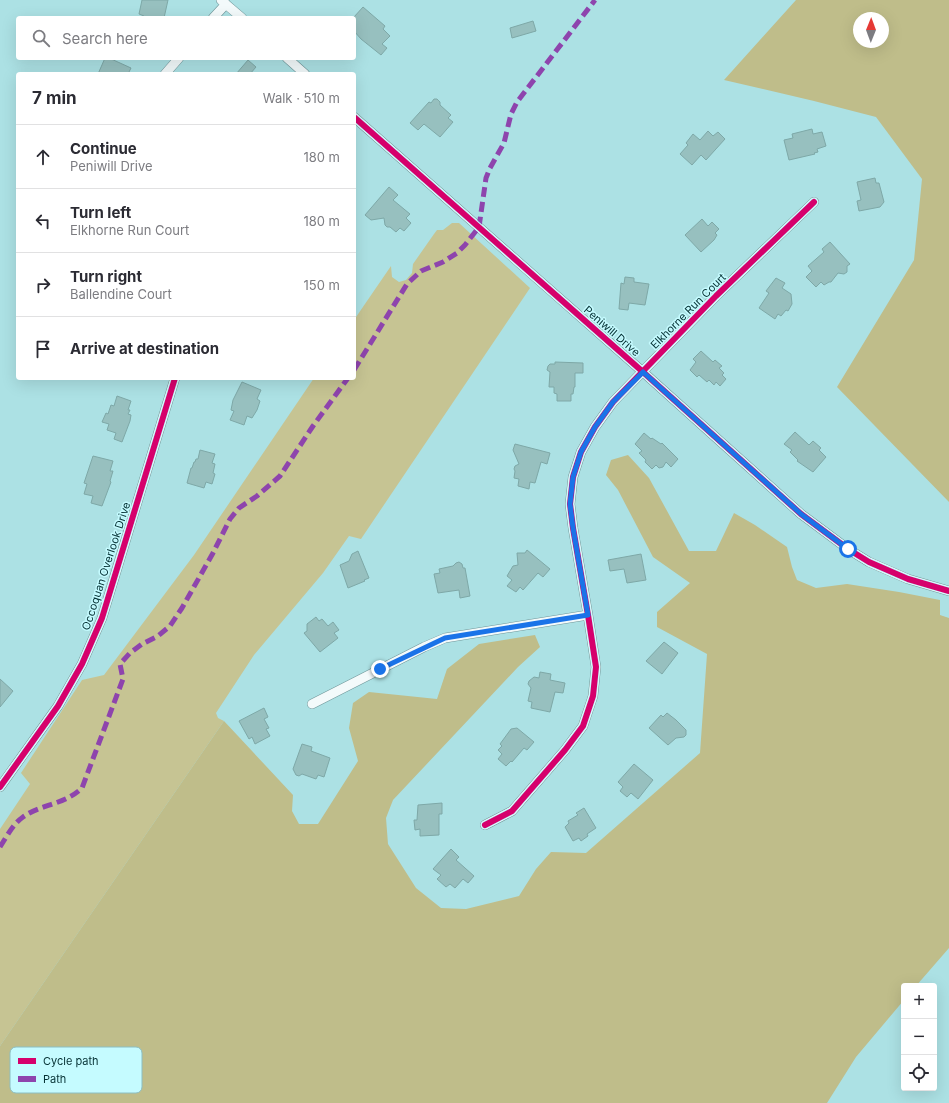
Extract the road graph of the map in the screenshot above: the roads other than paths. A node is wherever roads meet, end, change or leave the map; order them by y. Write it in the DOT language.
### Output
graph roads {
  1 [pos="224,2"];
  2 [pos="214,16"];
  3 [pos="240,16"];
  4 [pos="177,60"];
  5 [pos="289,60"];
  6 [pos="167,72"];
  7 [pos="303,72"];
  8 [pos="356,119"];
  9 [pos="814,202"];
  10 [pos="643,372"];
  11 [pos="174,380"];
  12 [pos="949,591"];
  13 [pos="588,615"];
  14 [pos="312,704"];
  15 [pos="0,787"];
  16 [pos="485,826"];
  1 -- 2 [label="street"];
  1 -- 3 [label="street"];
  4 -- 6 [label="street"];
  5 -- 7 [label="street"];
  8 -- 10 [label="street, Peniwill Drive"];
  9 -- 10 [label="street, Elkhorne Run Court"];
  10 -- 12 [label="street, Peniwill Drive"];
  10 -- 13 [label="street, Elkhorne Run Court"];
  11 -- 15 [label="street, Occoquan Overlook Drive"];
  13 -- 14 [label="street"];
  13 -- 16 [label="street, Elkhorne Run Court"];
}
